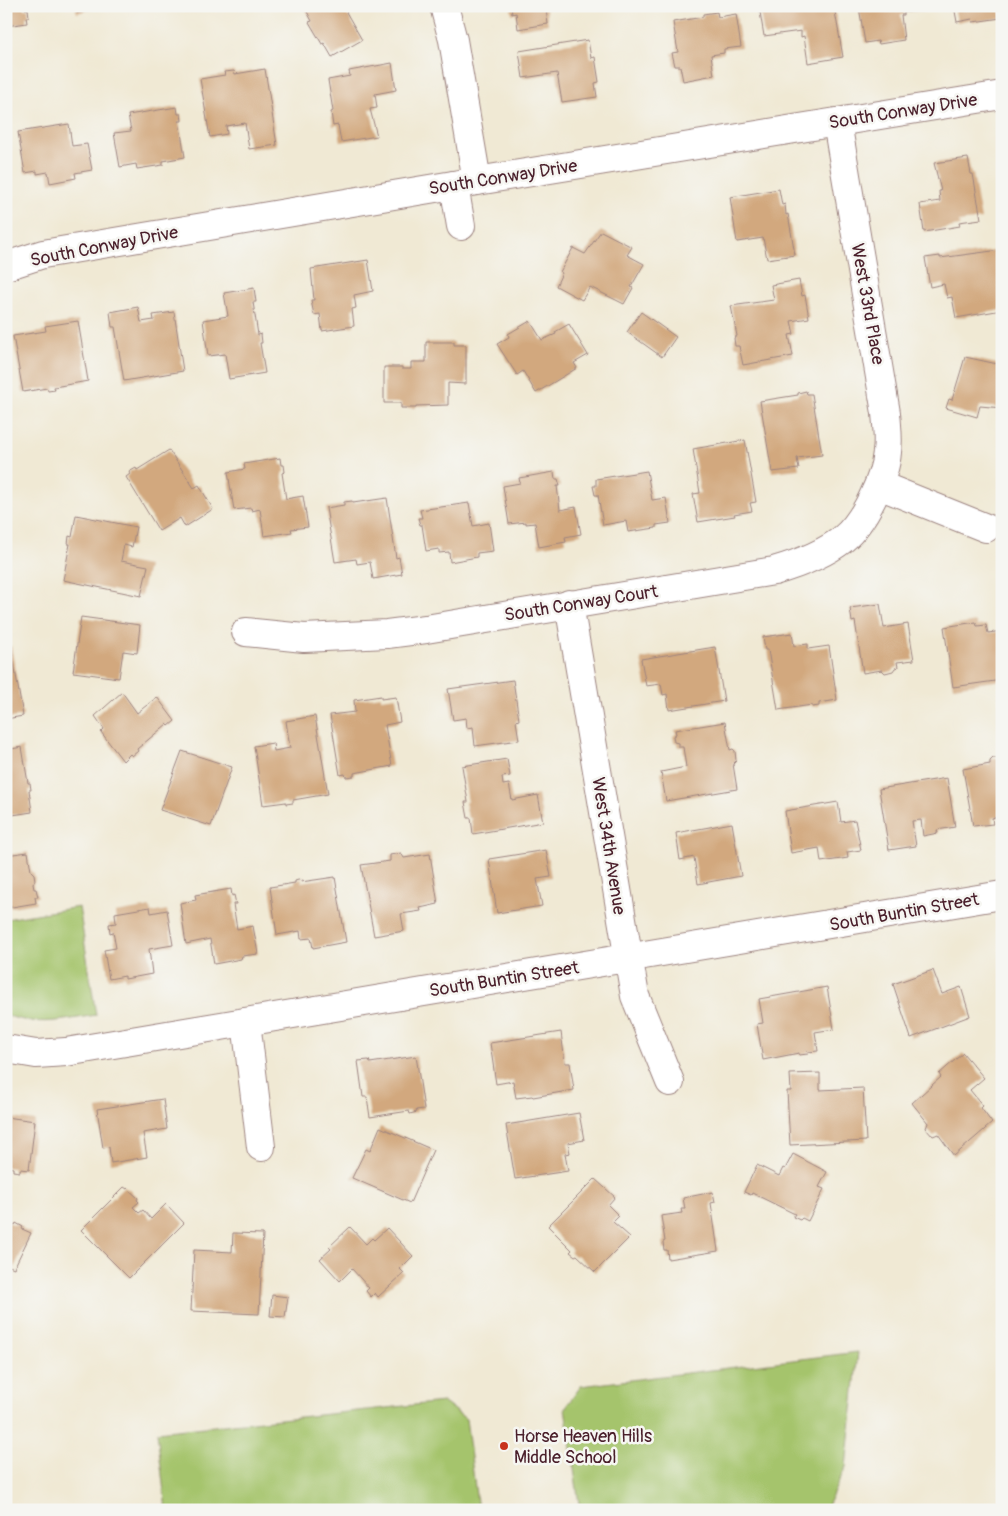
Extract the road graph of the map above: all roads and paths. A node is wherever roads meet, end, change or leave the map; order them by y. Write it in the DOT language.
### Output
graph roads {
  1 [pos="444,6"];
  2 [pos="1002,95"];
  3 [pos="837,122"];
  4 [pos="466,183"];
  5 [pos="460,226"];
  6 [pos="6,266"];
  7 [pos="878,485"];
  8 [pos="986,528"];
  9 [pos="569,604"];
  10 [pos="246,632"];
  11 [pos="1002,895"];
  12 [pos="627,958"];
  13 [pos="246,1022"];
  14 [pos="6,1049"];
  15 [pos="670,1082"];
  16 [pos="261,1147"];
  1 -- 4 [label="street"];
  2 -- 3 [label="street, South Conway Drive"];
  3 -- 4 [label="street, South Conway Drive"];
  3 -- 7 [label="street, West 33rd Place"];
  4 -- 5 [label="street"];
  4 -- 6 [label="street, South Conway Drive"];
  7 -- 8 [label="street"];
  7 -- 9 [label="street, South Conway Court"];
  9 -- 10 [label="street, South Conway Court"];
  9 -- 12 [label="street, West 34th Avenue"];
  11 -- 12 [label="street, South Buntin Street"];
  12 -- 13 [label="street, South Buntin Street"];
  12 -- 15 [label="street, West 34th Avenue"];
  13 -- 14 [label="street, South Buntin Street"];
  13 -- 16 [label="street"];
}
